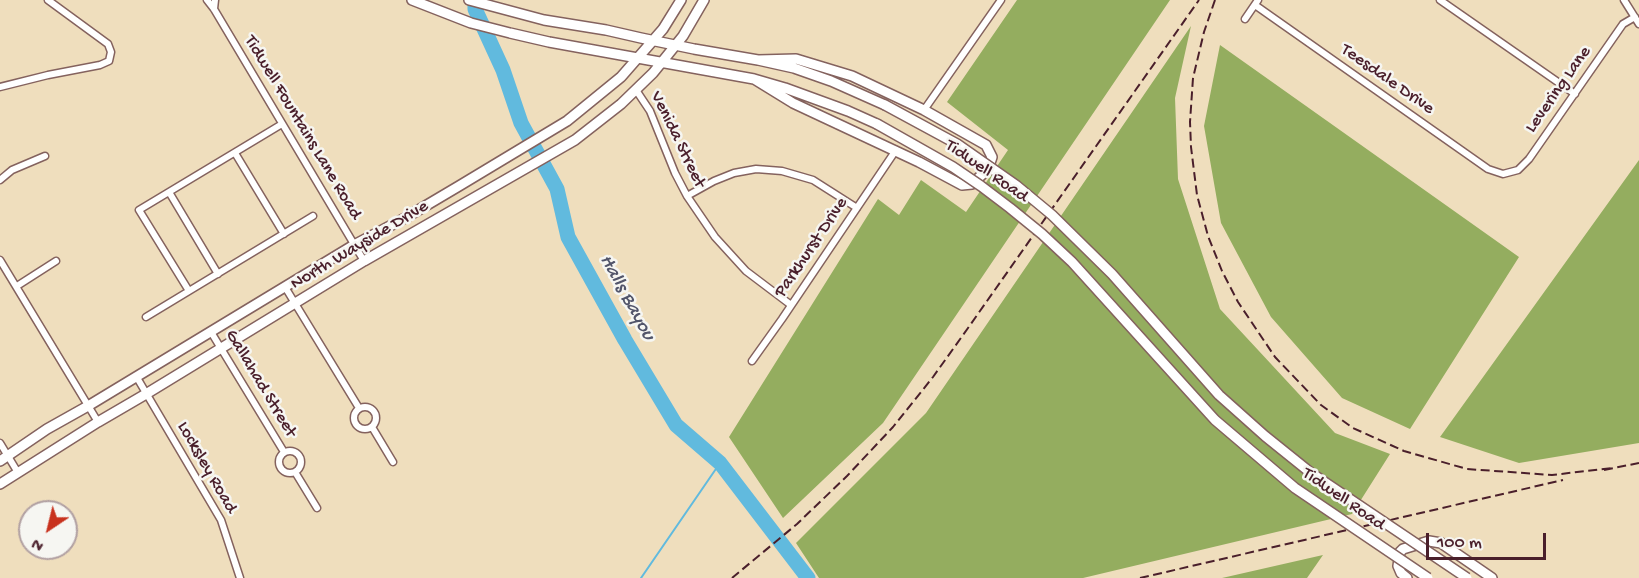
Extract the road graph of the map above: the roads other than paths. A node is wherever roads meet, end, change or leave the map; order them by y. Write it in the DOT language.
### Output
graph roads {
  1 [pos="48,0"];
  2 [pos="207,0"];
  3 [pos="215,0"];
  4 [pos="412,0"];
  5 [pos="469,0"];
  6 [pos="681,0"];
  7 [pos="704,0"];
  8 [pos="1001,0"];
  9 [pos="1440,0"];
  10 [pos="1624,0"];
  11 [pos="1256,3"];
  12 [pos="214,9"];
  13 [pos="1635,17"];
  14 [pos="1245,20"];
  15 [pos="1639,24"];
  16 [pos="653,40"];
  17 [pos="676,45"];
  18 [pos="637,57"];
  19 [pos="758,60"];
  20 [pos="662,62"];
  21 [pos="754,79"];
  22 [pos="0,87"];
  23 [pos="636,90"];
  24 [pos="1575,94"];
  25 [pos="924,110"];
  26 [pos="282,124"];
  27 [pos="896,150"];
  28 [pos="235,153"];
  29 [pos="45,156"];
  30 [pos="1503,174"];
  31 [pos="0,180"];
  32 [pos="169,192"];
  33 [pos="687,196"];
  34 [pos="857,208"];
  35 [pos="313,216"];
  36 [pos="284,234"];
  37 [pos="354,245"];
  38 [pos="0,260"];
  39 [pos="56,261"];
  40 [pos="364,261"];
  41 [pos="218,274"];
  42 [pos="16,285"];
  43 [pos="285,287"];
  44 [pos="189,291"];
  45 [pos="295,304"];
  46 [pos="791,305"];
  47 [pos="146,317"];
  48 [pos="211,332"];
  49 [pos="221,349"];
  50 [pos="752,361"];
  51 [pos="136,376"];
  52 [pos="146,394"];
  53 [pos="88,406"];
  54 [pos="359,408"];
  55 [pos="98,422"];
  56 [pos="372,427"];
  57 [pos="0,443"];
  58 [pos="284,452"];
  59 [pos="4,458"];
  60 [pos="393,462"];
  61 [pos="17,471"];
  62 [pos="296,472"];
  63 [pos="0,483"];
  64 [pos="317,508"];
  65 [pos="240,578"];
  66 [pos="1407,578"];
  67 [pos="1428,578"];
  68 [pos="1467,578"];
  69 [pos="1492,578"];
  1 -- 22 [label="street"];
  2 -- 12 [label="street, Tidwell Fountains Lane Road"];
  3 -- 12 [label="street"];
  4 -- 18 [label="main road, Tidwell Road"];
  5 -- 16 [label="main road, Tidwell Road"];
  6 -- 16 [label="main road, North Wayside Drive"];
  7 -- 17 [label="main road, North Wayside Drive"];
  8 -- 25 [label="street"];
  9 -- 24 [label="street"];
  10 -- 13 [label="street"];
  11 -- 14 [label="street"];
  11 -- 30 [label="street, Teesdale Drive"];
  12 -- 26 [label="street, Tidwell Fountains Lane Road"];
  13 -- 15 [label="street"];
  13 -- 24 [label="street, Levering Lane"];
  16 -- 17 [label="main road, Tidwell Road"];
  16 -- 18 [label="main road, North Wayside Drive"];
  17 -- 19 [label="main road, Tidwell Road"];
  17 -- 20 [label="main road, North Wayside Drive"];
  18 -- 20 [label="main road, Tidwell Road"];
  18 -- 37 [label="main road, North Wayside Drive"];
  19 -- 25 [label="main road"];
  19 -- 68 [label="main road, Tidwell Road, bridge"];
  20 -- 21 [label="main road, Tidwell Road"];
  20 -- 23 [label="main road, North Wayside Drive"];
  21 -- 27 [label="main road"];
  21 -- 67 [label="main road, Tidwell Road, bridge"];
  23 -- 33 [label="street, Venida Street"];
  23 -- 40 [label="main road, North Wayside Drive"];
  24 -- 30 [label="street, Levering Lane"];
  25 -- 27 [label="main road"];
  26 -- 28 [label="street"];
  26 -- 37 [label="street, Tidwell Fountains Lane Road"];
  27 -- 34 [label="street, Parkhurst Drive"];
  28 -- 32 [label="street"];
  28 -- 36 [label="street"];
  29 -- 31 [label="street"];
  32 -- 41 [label="street"];
  32 -- 44 [label="street"];
  33 -- 34 [label="street"];
  33 -- 46 [label="street, Venida Street"];
  34 -- 46 [label="street, Parkhurst Drive"];
  35 -- 36 [label="street"];
  36 -- 41 [label="street"];
  37 -- 40 [label="street, Tidwell Fountains Lane Road"];
  37 -- 43 [label="main road, North Wayside Drive"];
  38 -- 42 [label="street"];
  39 -- 42 [label="street"];
  40 -- 45 [label="main road, North Wayside Drive"];
  41 -- 44 [label="street"];
  42 -- 53 [label="street"];
  43 -- 45 [label="street"];
  43 -- 48 [label="main road, North Wayside Drive"];
  44 -- 47 [label="street"];
  45 -- 49 [label="main road, North Wayside Drive"];
  45 -- 54 [label="street"];
  46 -- 50 [label="street, Parkhurst Drive"];
  48 -- 49 [label="street, Gallahad Street"];
  48 -- 51 [label="main road, North Wayside Drive"];
  49 -- 52 [label="main road, North Wayside Drive"];
  49 -- 58 [label="street, Gallahad Street"];
  51 -- 52 [label="street, Locksley Road"];
  51 -- 53 [label="main road, North Wayside Drive"];
  52 -- 55 [label="main road, North Wayside Drive"];
  52 -- 65 [label="street, Locksley Road"];
  53 -- 55 [label="street"];
  53 -- 59 [label="main road, North Wayside Drive"];
  54 -- 56 [label="street"];
  54 -- 56 [label="street"];
  55 -- 61 [label="main road, North Wayside Drive"];
  56 -- 60 [label="street"];
  57 -- 59 [label="street"];
  58 -- 62 [label="street, Gallahad Street"];
  58 -- 62 [label="street, Gallahad Street"];
  59 -- 61 [label="street"];
  61 -- 63 [label="main road, North Wayside Drive"];
  62 -- 64 [label="street, Gallahad Street"];
  66 -- 69 [label="main road"];
}
